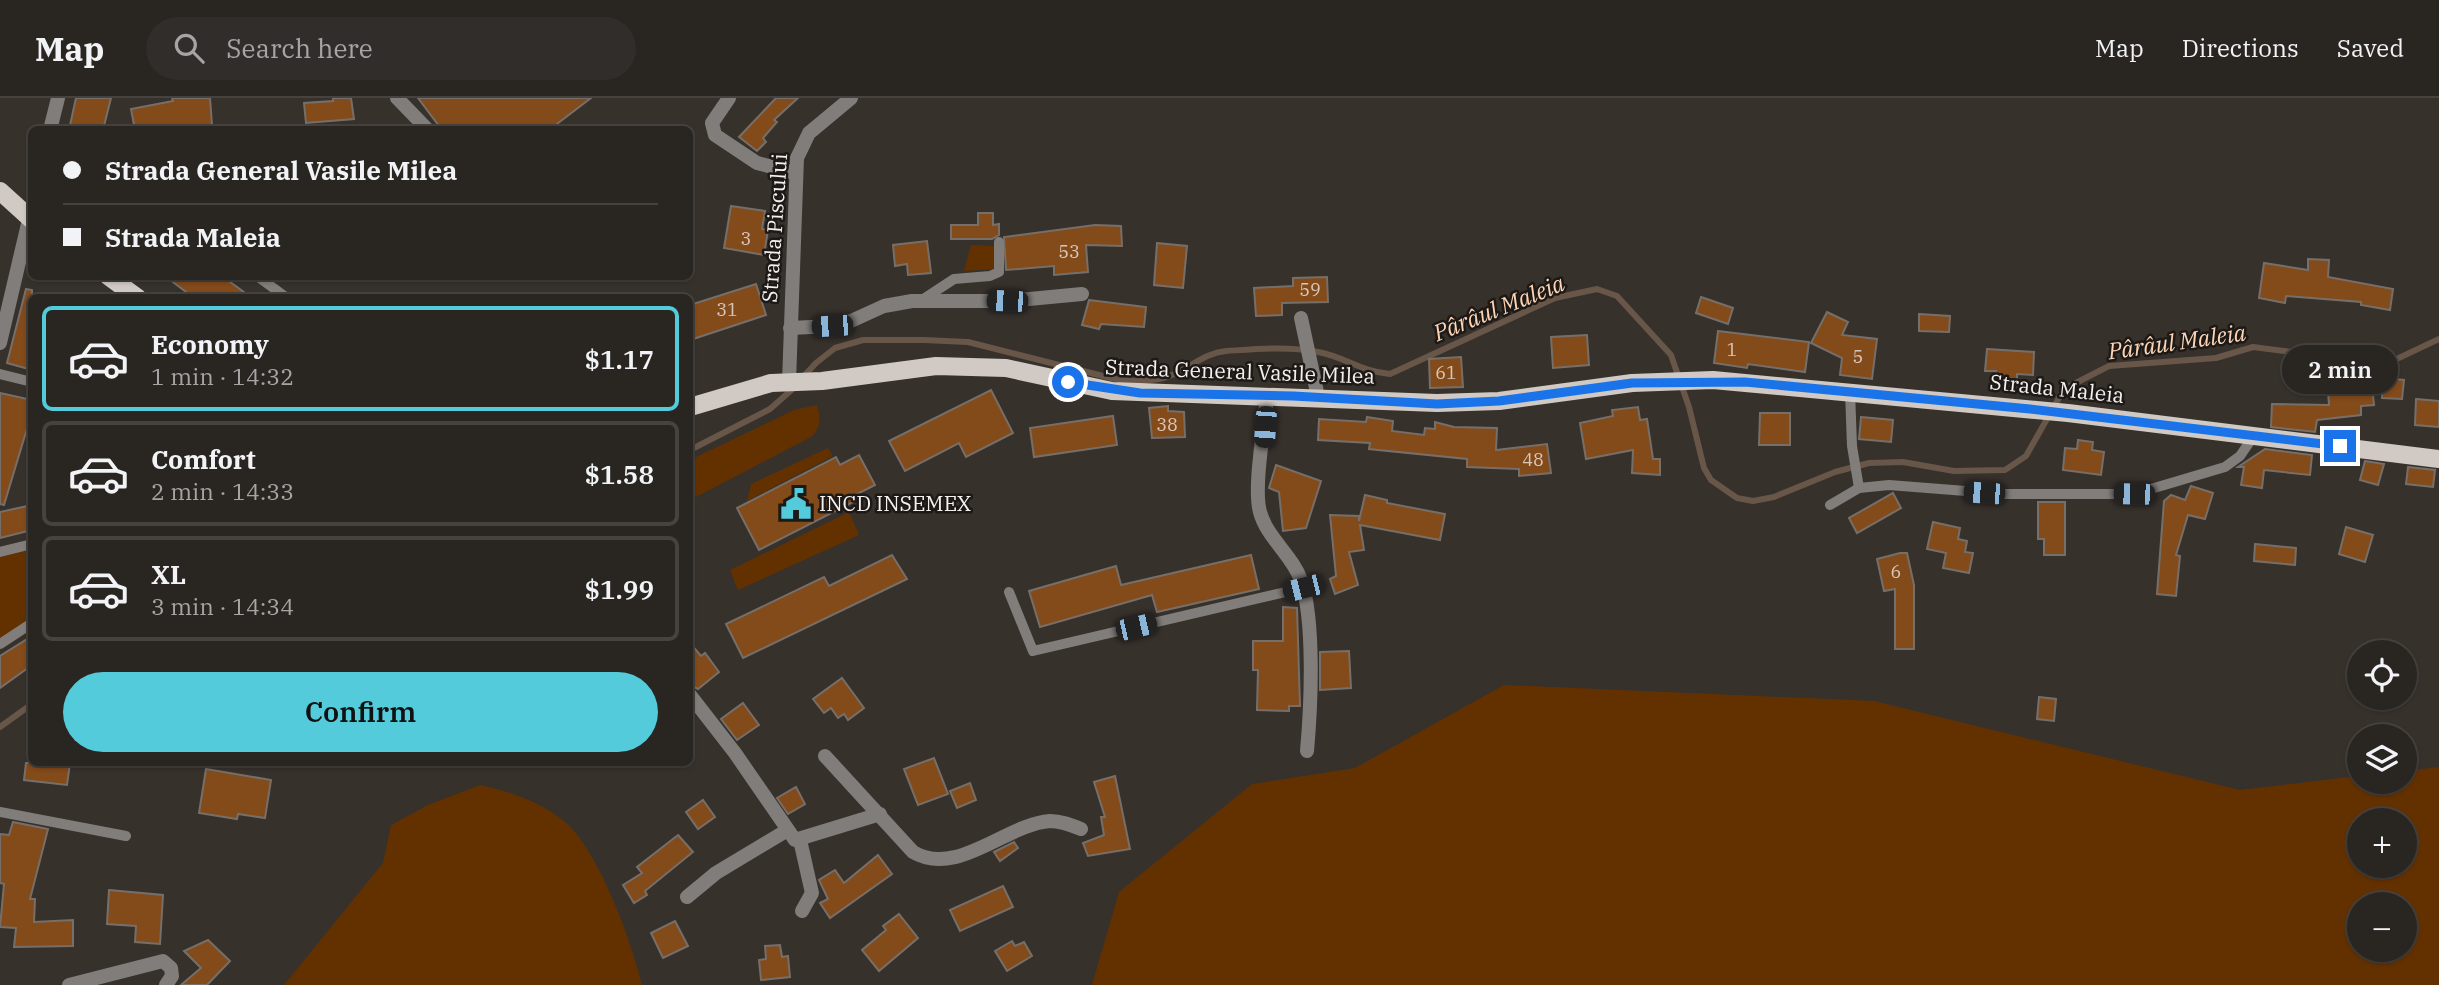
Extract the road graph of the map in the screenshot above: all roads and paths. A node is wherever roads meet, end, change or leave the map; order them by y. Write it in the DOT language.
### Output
graph roads {
  1 [pos="58,98"];
  2 [pos="397,98"];
  3 [pos="729,98"];
  4 [pos="851,98"];
  5 [pos="51,126"];
  6 [pos="424,126"];
  7 [pos="795,173"];
  8 [pos="0,191"];
  9 [pos="28,214"];
  10 [pos="28,228"];
  11 [pos="999,242"];
  12 [pos="113,280"];
  13 [pos="262,280"];
  14 [pos="133,294"];
  15 [pos="282,294"];
  16 [pos="1082,294"];
  17 [pos="922,300"];
  18 [pos="1301,318"];
  19 [pos="790,328"];
  20 [pos="0,343"];
  21 [pos="0,374"];
  22 [pos="28,381"];
  23 [pos="789,382"];
  24 [pos="1668,382"];
  25 [pos="1850,391"];
  26 [pos="1267,395"];
  27 [pos="1318,397"];
  28 [pos="693,406"];
  29 [pos="2255,435"];
  30 [pos="2439,459"];
  31 [pos="1859,488"];
  32 [pos="1830,505"];
  33 [pos="28,545"];
  34 [pos="0,552"];
  35 [pos="1303,588"];
  36 [pos="1009,592"];
  37 [pos="28,626"];
  38 [pos="0,644"];
  39 [pos="693,699"];
  40 [pos="1307,751"];
  41 [pos="825,755"];
  42 [pos="0,811"];
  43 [pos="880,814"];
  44 [pos="1082,829"];
  45 [pos="786,831"];
  46 [pos="126,836"];
  47 [pos="800,839"];
  48 [pos="687,897"];
  49 [pos="802,911"];
  50 [pos="69,985"];
  51 [pos="166,985"];
  1 -- 5 [label="street"];
  2 -- 6 [label="street"];
  3 -- 7 [label="street"];
  4 -- 7 [label="street, Strada Piscului"];
  7 -- 19 [label="street, Strada Piscului"];
  8 -- 9 [label="main road"];
  10 -- 20 [label="street"];
  11 -- 17 [label="lane"];
  12 -- 14 [label="main road"];
  13 -- 15 [label="lane"];
  16 -- 17 [label="street"];
  17 -- 19 [label="street"];
  18 -- 27 [label="street"];
  19 -- 23 [label="street, Strada Piscului"];
  21 -- 22 [label="lane"];
  23 -- 26 [label="main road, Strada General Vasile Milea"];
  23 -- 28 [label="main road, Strada General Vasile Milea"];
  24 -- 25 [label="main road, Strada Maleia"];
  24 -- 27 [label="main road, Strada General Vasile Milea"];
  25 -- 29 [label="main road, Strada Maleia"];
  25 -- 31 [label="lane"];
  26 -- 27 [label="main road, Strada General Vasile Milea"];
  26 -- 35 [label="street"];
  29 -- 30 [label="main road, Strada Maleia"];
  29 -- 31 [label="lane"];
  31 -- 32 [label="lane"];
  33 -- 34 [label="lane"];
  35 -- 36 [label="lane"];
  35 -- 40 [label="street"];
  37 -- 38 [label="lane"];
  39 -- 45 [label="street"];
  41 -- 43 [label="street"];
  42 -- 46 [label="lane"];
  43 -- 44 [label="street"];
  43 -- 47 [label="street"];
  45 -- 47 [label="street"];
  45 -- 48 [label="street"];
  47 -- 49 [label="street"];
  50 -- 51 [label="street"];
}
